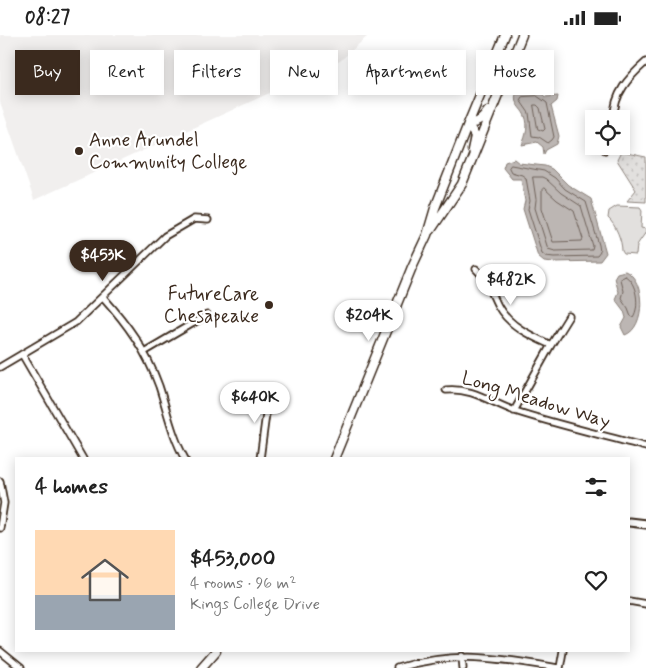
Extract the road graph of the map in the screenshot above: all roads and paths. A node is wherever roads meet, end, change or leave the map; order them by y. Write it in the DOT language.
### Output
graph roads {
  1 [pos="505,35"];
  2 [pos="522,35"];
  3 [pos="516,50"];
  4 [pos="646,62"];
  5 [pos="497,95"];
  6 [pos="498,95"];
  7 [pos="616,110"];
  8 [pos="468,124"];
  9 [pos="462,184"];
  10 [pos="208,220"];
  11 [pos="427,235"];
  12 [pos="476,269"];
  13 [pos="103,297"];
  14 [pos="207,315"];
  15 [pos="569,316"];
  16 [pos="551,345"];
  17 [pos="144,352"];
  18 [pos="22,354"];
  19 [pos="0,367"];
  20 [pos="446,390"];
  21 [pos="265,392"];
  22 [pos="514,411"];
  23 [pos="646,447"];
  24 [pos="82,457"];
  25 [pos="184,457"];
  26 [pos="260,457"];
  27 [pos="335,457"];
  28 [pos="0,481"];
  29 [pos="630,522"];
  30 [pos="646,524"];
  31 [pos="0,528"];
  32 [pos="630,601"];
  33 [pos="646,604"];
  34 [pos="0,651"];
  35 [pos="215,652"];
  36 [pos="563,652"];
  37 [pos="462,656"];
  38 [pos="21,668"];
  39 [pos="201,668"];
  40 [pos="397,668"];
  41 [pos="462,668"];
  42 [pos="560,668"];
  1 -- 8 [label="main road"];
  2 -- 3 [label="main road"];
  4 -- 7 [label="street"];
  5 -- 8 [label="main road"];
  6 -- 9 [label="main road"];
  8 -- 9 [label="main road"];
  8 -- 11 [label="main road"];
  9 -- 11 [label="main road"];
  10 -- 13 [label="street"];
  11 -- 27 [label="main road"];
  12 -- 16 [label="street"];
  13 -- 17 [label="street"];
  13 -- 18 [label="street"];
  14 -- 17 [label="street"];
  15 -- 16 [label="street"];
  16 -- 22 [label="street"];
  17 -- 25 [label="street"];
  18 -- 19 [label="street"];
  18 -- 24 [label="street"];
  20 -- 22 [label="street, Long Meadow Way"];
  21 -- 26 [label="street"];
  22 -- 23 [label="street, Long Meadow Way"];
  28 -- 31 [label="street"];
  29 -- 30 [label="street"];
  32 -- 33 [label="street"];
  34 -- 38 [label="street"];
  35 -- 39 [label="main road"];
  36 -- 42 [label="street"];
  37 -- 40 [label="street"];
  37 -- 41 [label="street"];
  37 -- 42 [label="street"];
}
